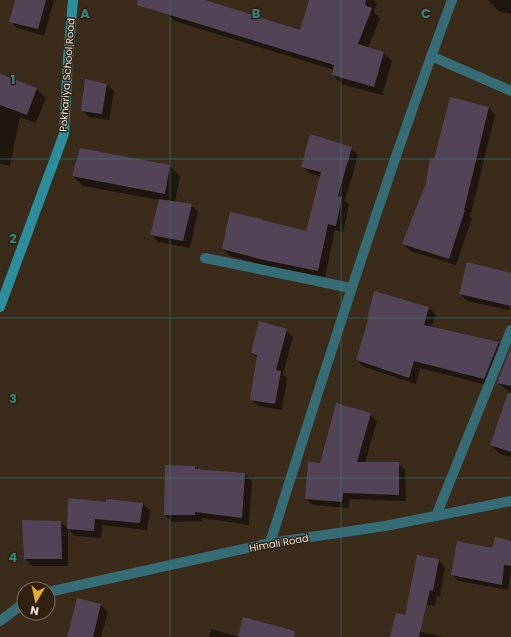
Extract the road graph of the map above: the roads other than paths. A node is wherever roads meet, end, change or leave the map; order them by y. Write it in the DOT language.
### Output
graph roads {
  1 [pos="73,0"];
  2 [pos="452,0"];
  3 [pos="431,56"];
  4 [pos="511,92"];
  5 [pos="205,258"];
  6 [pos="351,288"];
  7 [pos="0,307"];
  8 [pos="511,330"];
  9 [pos="511,501"];
  10 [pos="436,516"];
  11 [pos="270,543"];
  12 [pos="56,590"];
  13 [pos="16,609"];
  14 [pos="0,621"];
  1 -- 7 [label="main road, Pokhariya School Road"];
  2 -- 3 [label="street"];
  3 -- 4 [label="street"];
  3 -- 6 [label="street"];
  5 -- 6 [label="street"];
  6 -- 11 [label="street"];
  8 -- 10 [label="street"];
  9 -- 10 [label="street, Himali Road"];
  10 -- 11 [label="street, Himali Road"];
  11 -- 12 [label="street, Himali Road"];
  13 -- 14 [label="street"];
}
